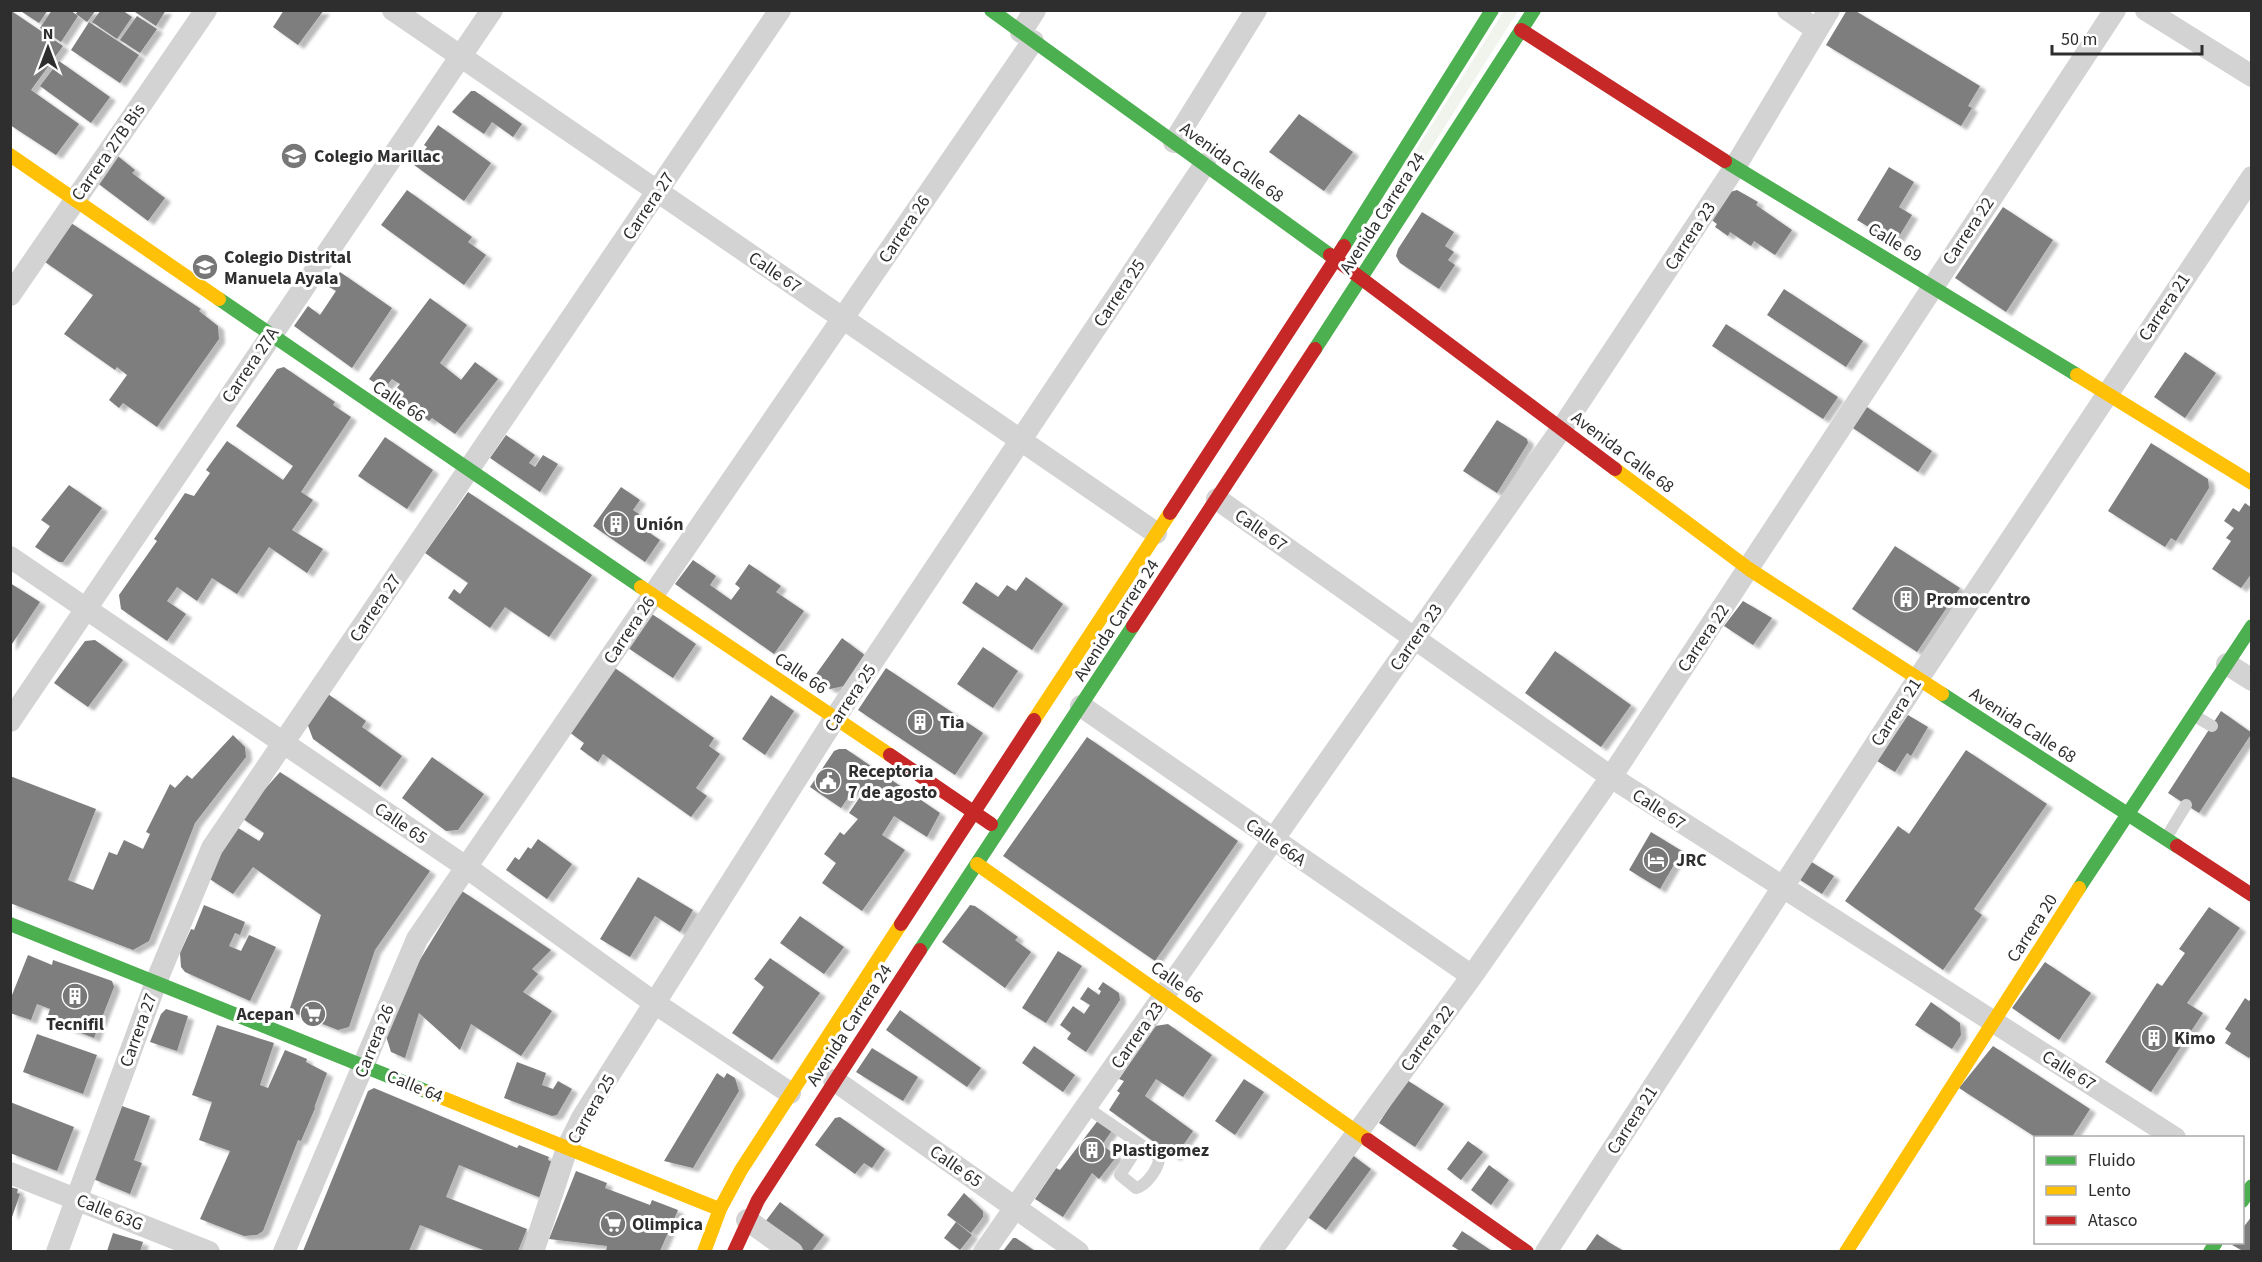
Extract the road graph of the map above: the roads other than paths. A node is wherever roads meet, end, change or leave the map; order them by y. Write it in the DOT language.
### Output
graph roads {
  1 [pos="206,10"];
  2 [pos="393,10"];
  3 [pos="492,10"];
  4 [pos="780,10"];
  5 [pos="991,10"];
  6 [pos="1035,10"];
  7 [pos="1256,10"];
  8 [pos="1492,10"];
  9 [pos="1534,10"];
  10 [pos="1788,10"];
  11 [pos="1829,10"];
  12 [pos="2115,10"];
  13 [pos="2146,10"];
  14 [pos="1521,30"];
  15 [pos="1817,30"];
  16 [pos="1027,36"];
  17 [pos="461,57"];
  18 [pos="2252,76"];
  19 [pos="1174,142"];
  20 [pos="10,155"];
  21 [pos="1205,164"];
  22 [pos="1735,167"];
  23 [pos="2252,177"];
  24 [pos="658,192"];
  25 [pos="75,200"];
  26 [pos="1336,259"];
  27 [pos="1362,278"];
  28 [pos="1932,285"];
  29 [pos="10,295"];
  30 [pos="843,318"];
  31 [pos="271,334"];
  32 [pos="2106,395"];
  33 [pos="1562,429"];
  34 [pos="1021,441"];
  35 [pos="469,470"];
  36 [pos="2252,483"];
  37 [pos="1217,500"];
  38 [pos="1156,533"];
  39 [pos="10,557"];
  40 [pos="1749,569"];
  41 [pos="653,595"];
  42 [pos="86,609"];
  43 [pos="2252,627"];
  44 [pos="1416,638"];
  45 [pos="2227,664"];
  46 [pos="1918,679"];
  47 [pos="2252,680"];
  48 [pos="1081,706"];
  49 [pos="2193,715"];
  50 [pos="835,718"];
  51 [pos="10,721"];
  52 [pos="2212,726"];
  53 [pos="284,743"];
  54 [pos="1611,777"];
  55 [pos="2186,805"];
  56 [pos="974,812"];
  57 [pos="2126,814"];
  58 [pos="1000,830"];
  59 [pos="2165,839"];
  60 [pos="1273,840"];
  61 [pos="978,864"];
  62 [pos="466,867"];
  63 [pos="1782,889"];
  64 [pos="2252,895"];
  65 [pos="10,924"];
  66 [pos="1472,976"];
  67 [pos="156,982"];
  68 [pos="1164,995"];
  69 [pos="656,1004"];
  70 [pos="1993,1023"];
  71 [pos="365,1066"];
  72 [pos="834,1080"];
  73 [pos="790,1093"];
  74 [pos="1086,1107"];
  75 [pos="1359,1133"];
  76 [pos="2173,1136"];
  77 [pos="1140,1144"];
  78 [pos="567,1148"];
  79 [pos="10,1173"];
  80 [pos="76,1199"];
  81 [pos="1015,1208"];
  82 [pos="719,1209"];
  83 [pos="747,1220"];
  84 [pos="57,1251"];
  85 [pos="209,1251"];
  86 [pos="284,1251"];
  87 [pos="533,1251"];
  88 [pos="705,1251"];
  89 [pos="734,1251"];
  90 [pos="792,1251"];
  91 [pos="984,1251"];
  92 [pos="1078,1251"];
  93 [pos="1270,1251"];
  94 [pos="1527,1251"];
  95 [pos="1546,1251"];
  96 [pos="1846,1251"];
  1 -- 25 [label="street, Carrera 27B Bis"];
  2 -- 17 [label="street, Calle 67"];
  3 -- 17 [label="street, Carrera 27A"];
  4 -- 24 [label="street, Carrera 27"];
  5 -- 16 [label="main road, Avenida Calle 68"];
  6 -- 16 [label="street, Carrera 26"];
  7 -- 19 [label="street"];
  8 -- 26 [label="main road, Avenida Carrera 24"];
  9 -- 14 [label="main road, Avenida Carrera 24"];
  10 -- 15 [label="street"];
  11 -- 15 [label="street, Carrera 23"];
  12 -- 28 [label="street, Carrera 22"];
  13 -- 18 [label="street"];
  14 -- 22 [label="main road, Calle 69"];
  14 -- 27 [label="main road, Avenida Carrera 24"];
  15 -- 22 [label="street, Carrera 23"];
  16 -- 19 [label="main road, Avenida Calle 68"];
  16 -- 30 [label="street, Carrera 26"];
  17 -- 24 [label="street, Calle 67"];
  17 -- 31 [label="street, Carrera 27A"];
  19 -- 21 [label="main road, Avenida Calle 68"];
  20 -- 25 [label="main road, Calle 66"];
  21 -- 26 [label="main road, Avenida Calle 68"];
  21 -- 34 [label="street, Carrera 25"];
  22 -- 28 [label="main road, Calle 69"];
  22 -- 33 [label="street, Carrera 23"];
  23 -- 32 [label="street, Carrera 21"];
  24 -- 30 [label="street, Calle 67"];
  24 -- 35 [label="street, Carrera 27"];
  25 -- 29 [label="street, Carrera 27B Bis"];
  25 -- 31 [label="main road, Calle 66"];
  26 -- 27 [label="main road, Avenida Calle 68"];
  26 -- 38 [label="main road, Avenida Carrera 24"];
  27 -- 33 [label="main road, Avenida Calle 68"];
  27 -- 37 [label="main road, Avenida Carrera 24"];
  28 -- 32 [label="main road, Calle 69"];
  28 -- 40 [label="street, Carrera 22"];
  30 -- 34 [label="street, Calle 67"];
  30 -- 41 [label="street, Carrera 26"];
  31 -- 35 [label="main road, Calle 66"];
  31 -- 42 [label="street, Carrera 27A"];
  32 -- 36 [label="main road, Calle 69"];
  32 -- 46 [label="street, Carrera 21"];
  33 -- 40 [label="main road, Avenida Calle 68"];
  33 -- 44 [label="street, Carrera 23"];
  34 -- 38 [label="street, Calle 67"];
  34 -- 50 [label="street, Carrera 25"];
  35 -- 41 [label="main road, Calle 66"];
  35 -- 53 [label="street, Carrera 27"];
  37 -- 44 [label="street, Calle 67"];
  37 -- 48 [label="main road, Avenida Carrera 24"];
  38 -- 56 [label="main road, Avenida Carrera 24"];
  39 -- 42 [label="street, Calle 65"];
  40 -- 46 [label="main road, Avenida Calle 68"];
  40 -- 54 [label="street, Carrera 22"];
  41 -- 50 [label="main road, Calle 66"];
  41 -- 62 [label="street, Carrera 26"];
  42 -- 51 [label="street, Carrera 27A"];
  42 -- 53 [label="street, Calle 65"];
  43 -- 45 [label="main road, Carrera 20"];
  44 -- 54 [label="street, Calle 67"];
  44 -- 60 [label="street, Carrera 23"];
  45 -- 47 [label="street"];
  45 -- 49 [label="main road, Carrera 20"];
  46 -- 57 [label="main road, Avenida Calle 68"];
  46 -- 63 [label="street, Carrera 21"];
  48 -- 58 [label="main road, Avenida Carrera 24"];
  48 -- 60 [label="street, Calle 66A"];
  49 -- 52 [label="lane"];
  49 -- 57 [label="main road, Carrera 20"];
  50 -- 56 [label="main road, Calle 66"];
  50 -- 69 [label="street, Carrera 25"];
  53 -- 62 [label="street, Calle 65"];
  53 -- 67 [label="street, Carrera 27"];
  54 -- 63 [label="street, Calle 67"];
  54 -- 66 [label="street, Carrera 22"];
  55 -- 59 [label="lane"];
  56 -- 58 [label="main road, Calle 66"];
  56 -- 61 [label="main road"];
  56 -- 73 [label="main road, Avenida Carrera 24"];
  57 -- 59 [label="main road, Avenida Calle 68"];
  57 -- 70 [label="main road, Carrera 20"];
  58 -- 61 [label="main road, Avenida Carrera 24"];
  59 -- 64 [label="main road, Avenida Calle 68"];
  60 -- 66 [label="street, Calle 66A"];
  60 -- 68 [label="street, Carrera 23"];
  61 -- 68 [label="main road, Calle 66"];
  61 -- 72 [label="main road, Avenida Carrera 24"];
  62 -- 69 [label="street, Calle 65"];
  62 -- 71 [label="street, Carrera 26"];
  63 -- 70 [label="street, Calle 67"];
  63 -- 95 [label="street, Carrera 21"];
  65 -- 67 [label="main road, Calle 64"];
  66 -- 75 [label="street, Carrera 22"];
  67 -- 71 [label="main road, Calle 64"];
  67 -- 80 [label="street, Carrera 27"];
  68 -- 74 [label="street, Carrera 23"];
  68 -- 75 [label="main road, Calle 66"];
  69 -- 73 [label="street, Calle 65"];
  69 -- 78 [label="street, Carrera 25"];
  70 -- 76 [label="street, Calle 67"];
  70 -- 96 [label="main road, Carrera 20"];
  71 -- 78 [label="main road, Calle 64"];
  71 -- 86 [label="street, Carrera 26"];
  72 -- 81 [label="street, Calle 65"];
  72 -- 83 [label="main road, Avenida Carrera 24"];
  73 -- 82 [label="main road, Avenida Carrera 24"];
  74 -- 77 [label="lane"];
  74 -- 81 [label="street, Carrera 23"];
  75 -- 93 [label="street, Carrera 22"];
  75 -- 94 [label="main road, Calle 66"];
  78 -- 82 [label="main road, Calle 64"];
  78 -- 87 [label="street, Carrera 25"];
  79 -- 80 [label="street, Calle 63G"];
  80 -- 84 [label="street, Carrera 27"];
  80 -- 85 [label="street, Calle 63G"];
  81 -- 91 [label="street, Carrera 23"];
  81 -- 92 [label="street, Calle 65"];
  82 -- 88 [label="main road, Avenida Carrera 24"];
  83 -- 89 [label="main road, Avenida Carrera 24"];
  83 -- 90 [label="street"];
}
